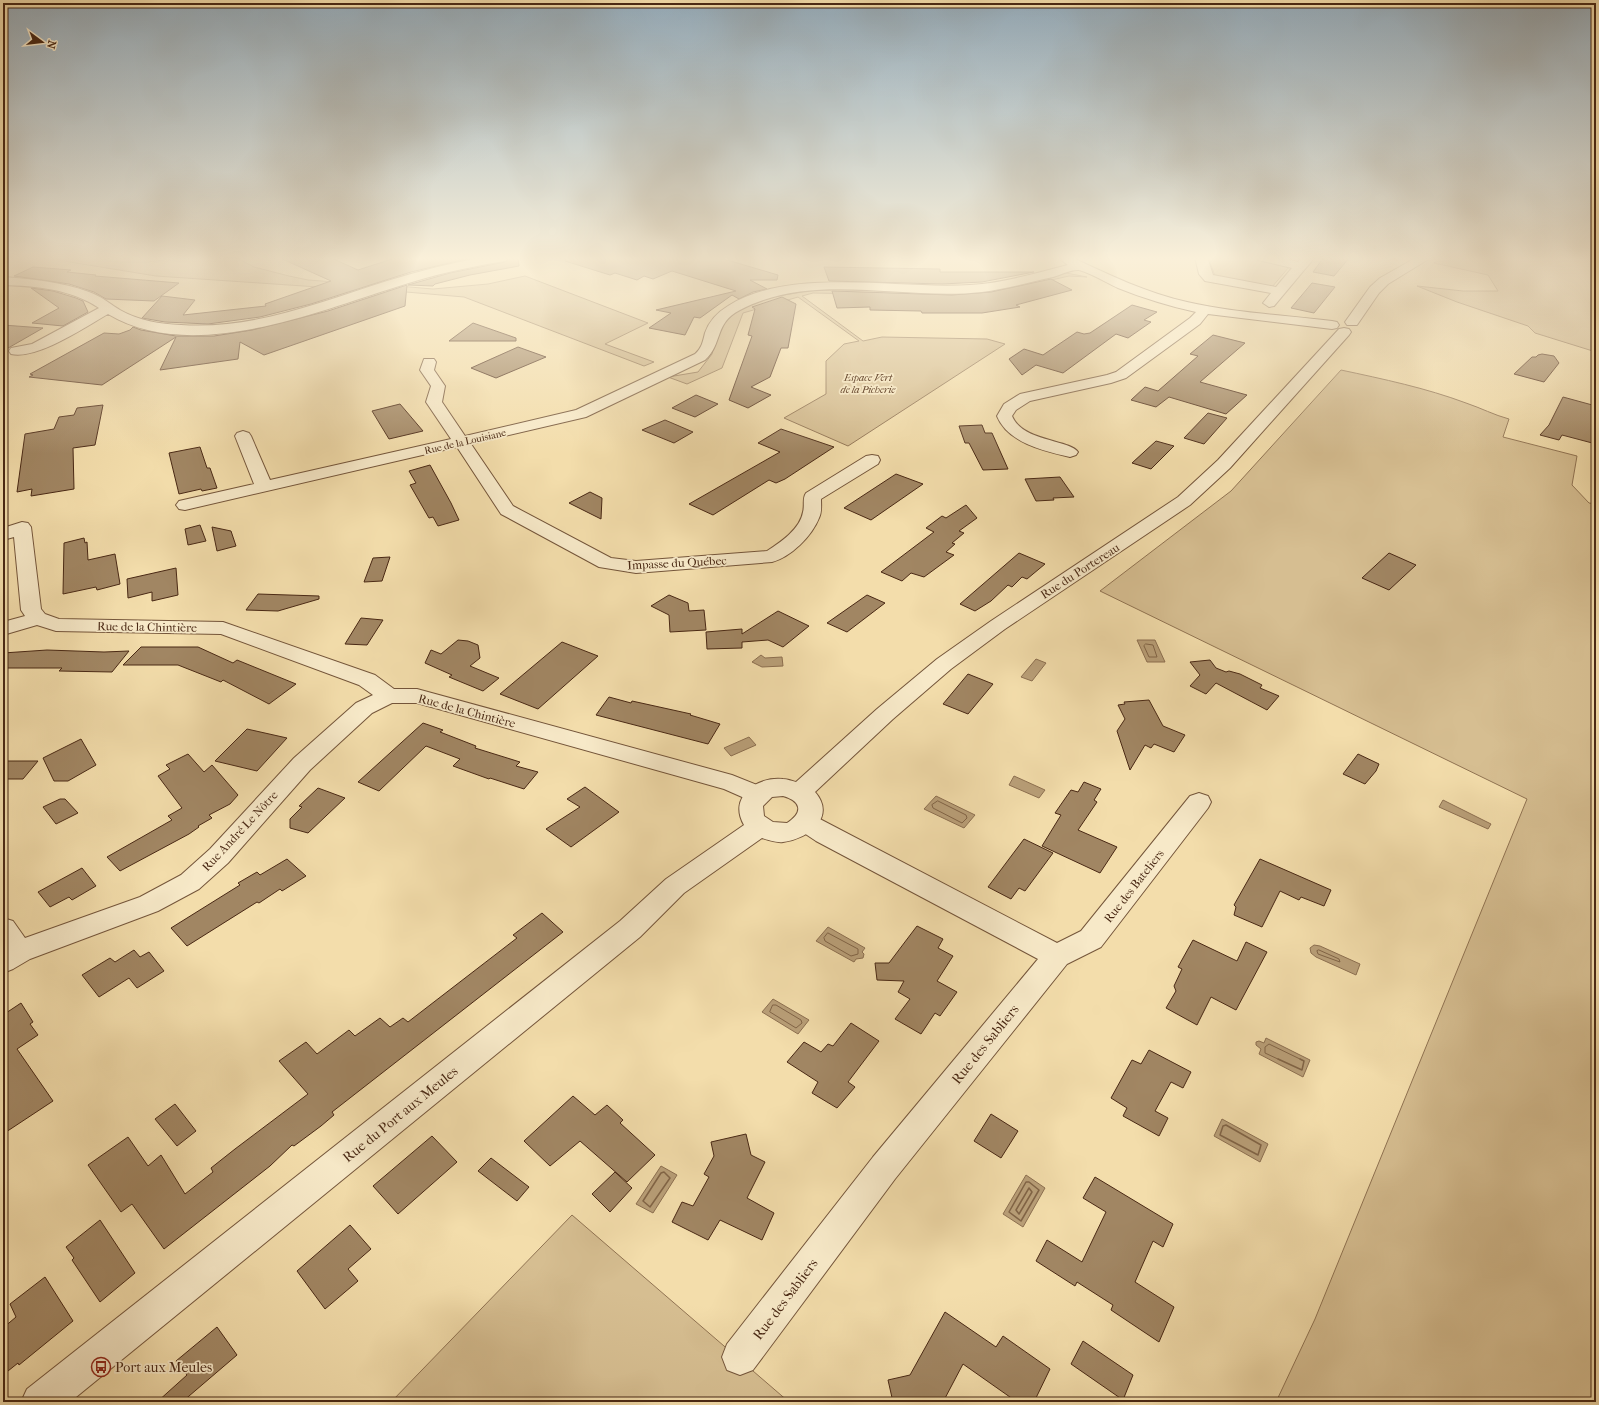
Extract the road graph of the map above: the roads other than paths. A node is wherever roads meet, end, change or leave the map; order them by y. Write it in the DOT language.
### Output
graph roads {
  1 [pos="83,323"];
  2 [pos="141,323"];
  3 [pos="271,323"];
  4 [pos="718,323"];
  5 [pos="1193,323"];
  6 [pos="1306,323"];
  7 [pos="1353,323"];
  8 [pos="1350,328"];
  9 [pos="16,351"];
  10 [pos="429,362"];
  11 [pos="243,436"];
  12 [pos="460,442"];
  13 [pos="1070,452"];
  14 [pos="872,460"];
  15 [pos="264,487"];
  16 [pos="185,506"];
  17 [pos="9,528"];
  18 [pos="38,618"];
  19 [pos="3,628"];
  20 [pos="389,696"];
  21 [pos="800,792"];
  22 [pos="758,795"];
  23 [pos="1199,802"];
  24 [pos="807,823"];
  25 [pos="760,827"];
  26 [pos="3,929"];
  27 [pos="11,956"];
  28 [pos="1057,956"];
  29 [pos="740,1357"];
  30 [pos="40,1402"];
  1 -- 9 [label="street"];
  2 -- 3 [label="street"];
  4 -- 12 [label="street, Rue de la Louisiane"];
  5 -- 13 [label="street"];
  6 -- 8 [label="street"];
  7 -- 8 [label="street, Rue du Portereau"];
  8 -- 21 [label="street, Rue du Portereau"];
  10 -- 12 [label="street, Impasse du Québec"];
  11 -- 15 [label="street"];
  12 -- 14 [label="street, Impasse du Québec"];
  12 -- 15 [label="street, Rue de la Louisiane"];
  15 -- 16 [label="street, Rue de la Louisiane"];
  17 -- 18 [label="street"];
  18 -- 19 [label="street"];
  18 -- 20 [label="street, Rue de la Chintière"];
  20 -- 22 [label="street, Rue de la Chintière"];
  20 -- 27 [label="street, Rue André Le Nôtre"];
  21 -- 22 [label="street"];
  21 -- 24 [label="street"];
  22 -- 25 [label="street"];
  23 -- 28 [label="street, Rue des Bateliers"];
  24 -- 25 [label="street"];
  24 -- 28 [label="street"];
  25 -- 30 [label="street, Rue du Port aux Meules"];
  26 -- 27 [label="street"];
  28 -- 29 [label="street, Rue des Sabliers"];
}
